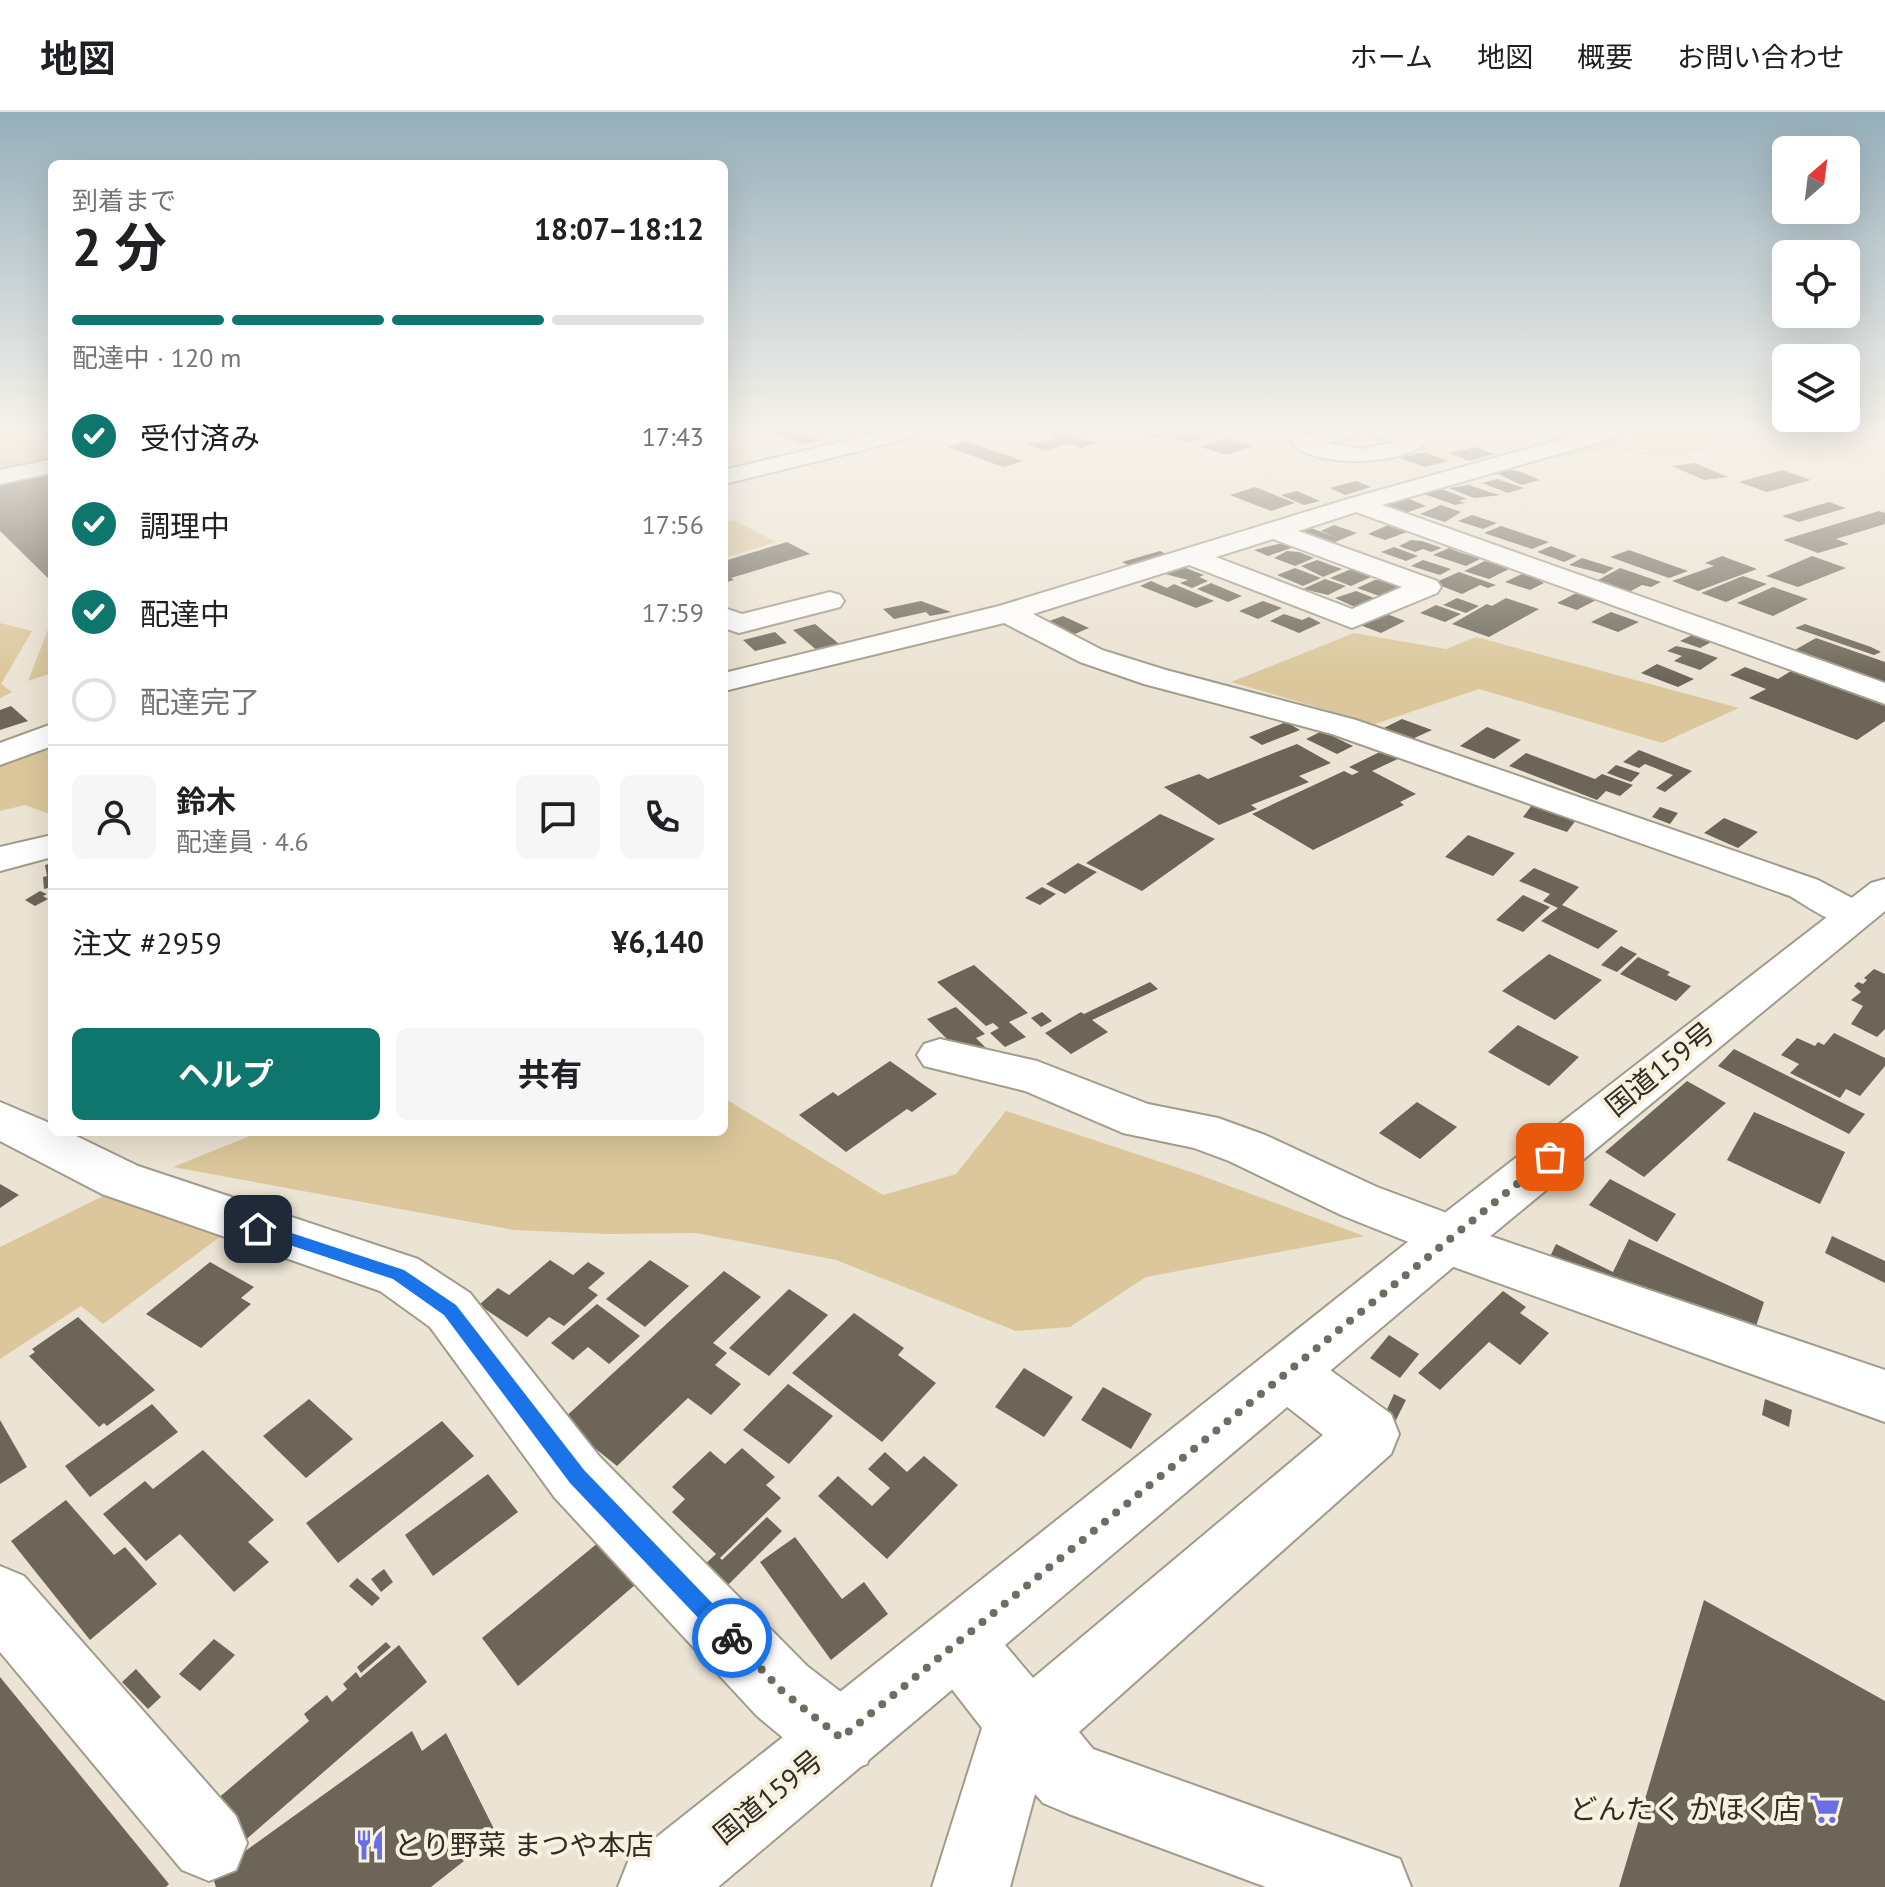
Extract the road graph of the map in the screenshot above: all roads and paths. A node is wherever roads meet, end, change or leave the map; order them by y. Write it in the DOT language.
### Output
graph roads {
  1 [pos="1322,515"];
  2 [pos="1387,515"];
  3 [pos="1273,530"];
  4 [pos="1190,556"];
  5 [pos="830,601"];
  6 [pos="1008,613"];
  7 [pos="728,619"];
  8 [pos="728,681"];
  9 [pos="1885,694"];
  10 [pos="48,736"];
  11 [pos="0,755"];
  12 [pos="48,847"];
  13 [pos="0,859"];
  14 [pos="1869,903"];
  15 [pos="940,1055"];
  16 [pos="0,1120"];
  17 [pos="1448,1240"];
  18 [pos="1287,1372"];
  19 [pos="1885,1396"];
  20 [pos="0,1600"];
  21 [pos="958,1642"];
  22 [pos="1028,1728"];
  23 [pos="841,1738"];
  24 [pos="209,1843"];
  25 [pos="657,1887"];
  26 [pos="971,1887"];
  27 [pos="1372,1887"];
  1 -- 3 [label="main road"];
  2 -- 9 [label="main road"];
  3 -- 4 [label="main road"];
  3 -- 4 [label="main road"];
  4 -- 6 [label="main road"];
  5 -- 7 [label="main road"];
  6 -- 8 [label="main road"];
  6 -- 14 [label="main road"];
  10 -- 11 [label="main road"];
  12 -- 13 [label="main road"];
  14 -- 17 [label="main road, 国道159号"];
  15 -- 17 [label="main road"];
  16 -- 23 [label="main road"];
  17 -- 18 [label="main road, 国道159号"];
  17 -- 19 [label="main road"];
  18 -- 21 [label="main road, 国道159号"];
  18 -- 22 [label="main road"];
  20 -- 24 [label="main road"];
  21 -- 22 [label="main road"];
  21 -- 23 [label="main road, 国道159号"];
  22 -- 26 [label="main road"];
  22 -- 27 [label="main road"];
  23 -- 25 [label="main road, 国道159号"];
}
